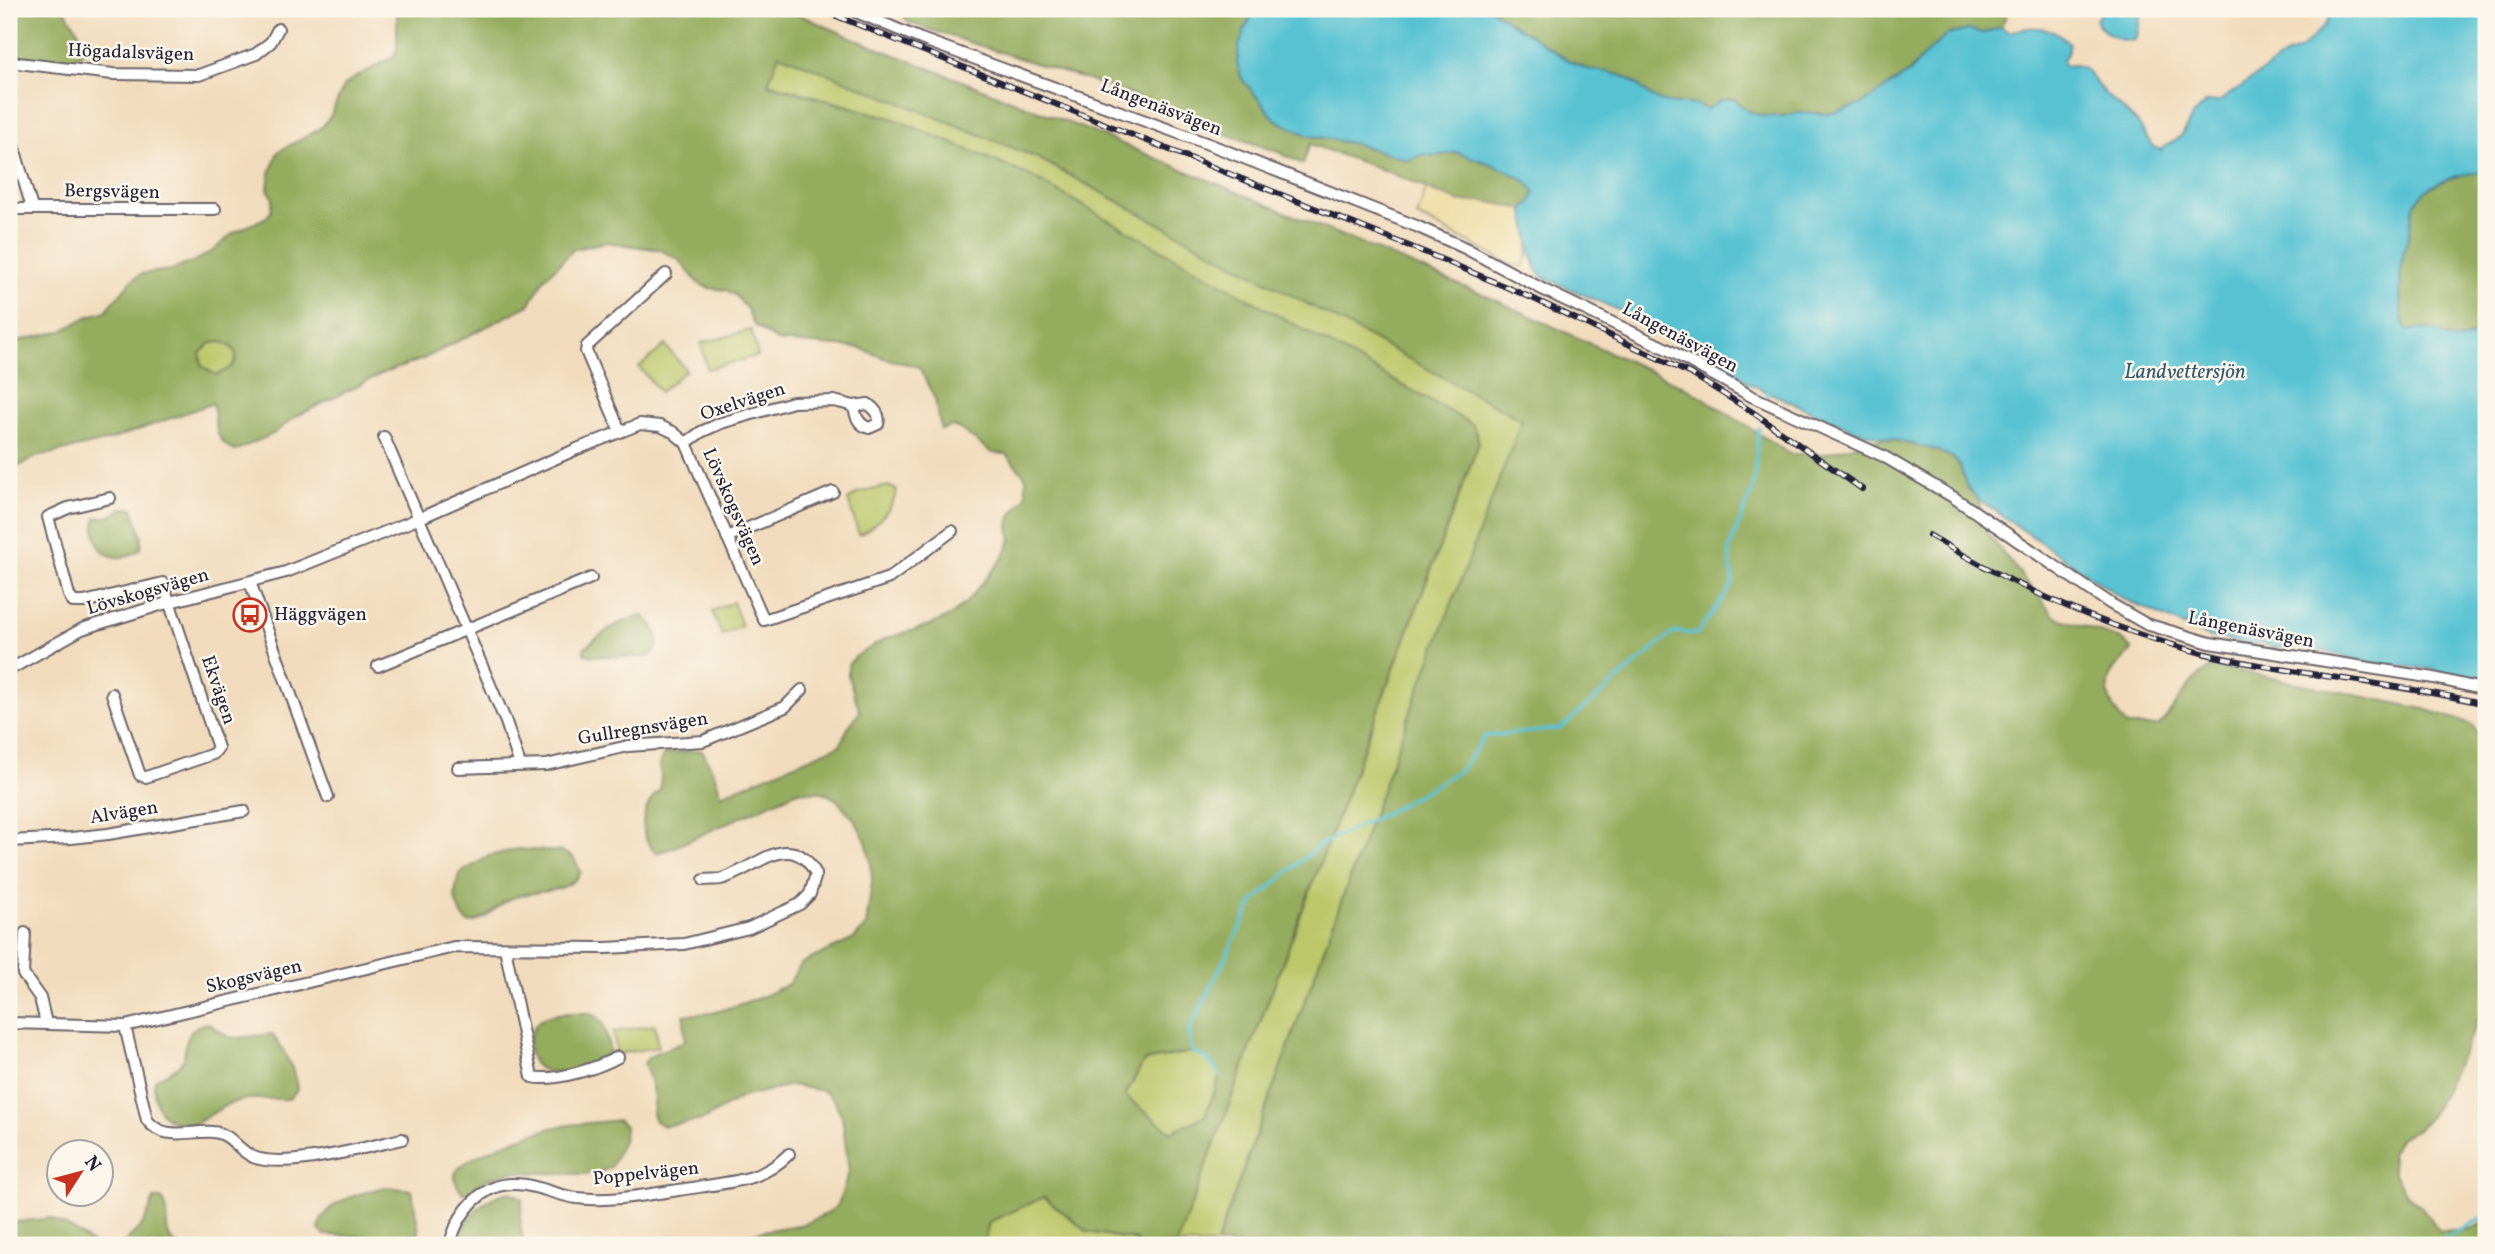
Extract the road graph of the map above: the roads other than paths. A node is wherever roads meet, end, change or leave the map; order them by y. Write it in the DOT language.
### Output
graph roads {
  1 [pos="849,9"];
  2 [pos="278,29"];
  3 [pos="9,62"];
  4 [pos="9,131"];
  5 [pos="32,208"];
  6 [pos="9,209"];
  7 [pos="215,209"];
  8 [pos="666,274"];
  9 [pos="855,406"];
  10 [pos="620,431"];
  11 [pos="384,437"];
  12 [pos="686,443"];
  13 [pos="833,492"];
  14 [pos="110,498"];
  15 [pos="420,518"];
  16 [pos="952,531"];
  17 [pos="727,537"];
  18 [pos="590,578"];
  19 [pos="250,582"];
  20 [pos="170,602"];
  21 [pos="466,631"];
  22 [pos="378,666"];
  23 [pos="9,670"];
  24 [pos="802,690"];
  25 [pos="2486,690"];
  26 [pos="112,694"];
  27 [pos="520,765"];
  28 [pos="457,768"];
  29 [pos="328,797"];
  30 [pos="244,811"];
  31 [pos="9,841"];
  32 [pos="704,880"];
  33 [pos="25,933"];
  34 [pos="505,948"];
  35 [pos="9,1023"];
  36 [pos="46,1023"];
  37 [pos="125,1026"];
  38 [pos="618,1057"];
  39 [pos="402,1139"];
  40 [pos="789,1154"];
  41 [pos="450,1245"];
  1 -- 25 [label="street, Långenäsvägen"];
  2 -- 3 [label="street, Högadalsvägen"];
  4 -- 5 [label="street"];
  5 -- 6 [label="street, Bergsvägen"];
  5 -- 7 [label="street, Bergsvägen"];
  8 -- 10 [label="street"];
  9 -- 12 [label="street, Oxelvägen"];
  10 -- 12 [label="street, Lövskogsvägen"];
  10 -- 15 [label="street, Lövskogsvägen"];
  11 -- 15 [label="street"];
  12 -- 17 [label="street, Lövskogsvägen"];
  13 -- 17 [label="street"];
  14 -- 20 [label="street"];
  15 -- 19 [label="street, Lövskogsvägen"];
  15 -- 21 [label="street"];
  16 -- 17 [label="street, Lövskogsvägen"];
  18 -- 21 [label="street"];
  19 -- 20 [label="street, Lövskogsvägen"];
  19 -- 29 [label="street"];
  20 -- 23 [label="street, Lövskogsvägen"];
  20 -- 26 [label="street, Ekvägen"];
  21 -- 22 [label="street"];
  21 -- 27 [label="street"];
  24 -- 27 [label="street, Gullregnsvägen"];
  27 -- 28 [label="street, Gullregnsvägen"];
  30 -- 31 [label="street, Alvägen"];
  32 -- 34 [label="street, Skogsvägen"];
  33 -- 36 [label="street"];
  34 -- 37 [label="street, Skogsvägen"];
  34 -- 38 [label="street"];
  35 -- 36 [label="street, Skogsvägen"];
  36 -- 37 [label="street, Skogsvägen"];
  37 -- 39 [label="street"];
  40 -- 41 [label="street, Poppelvägen"];
}
